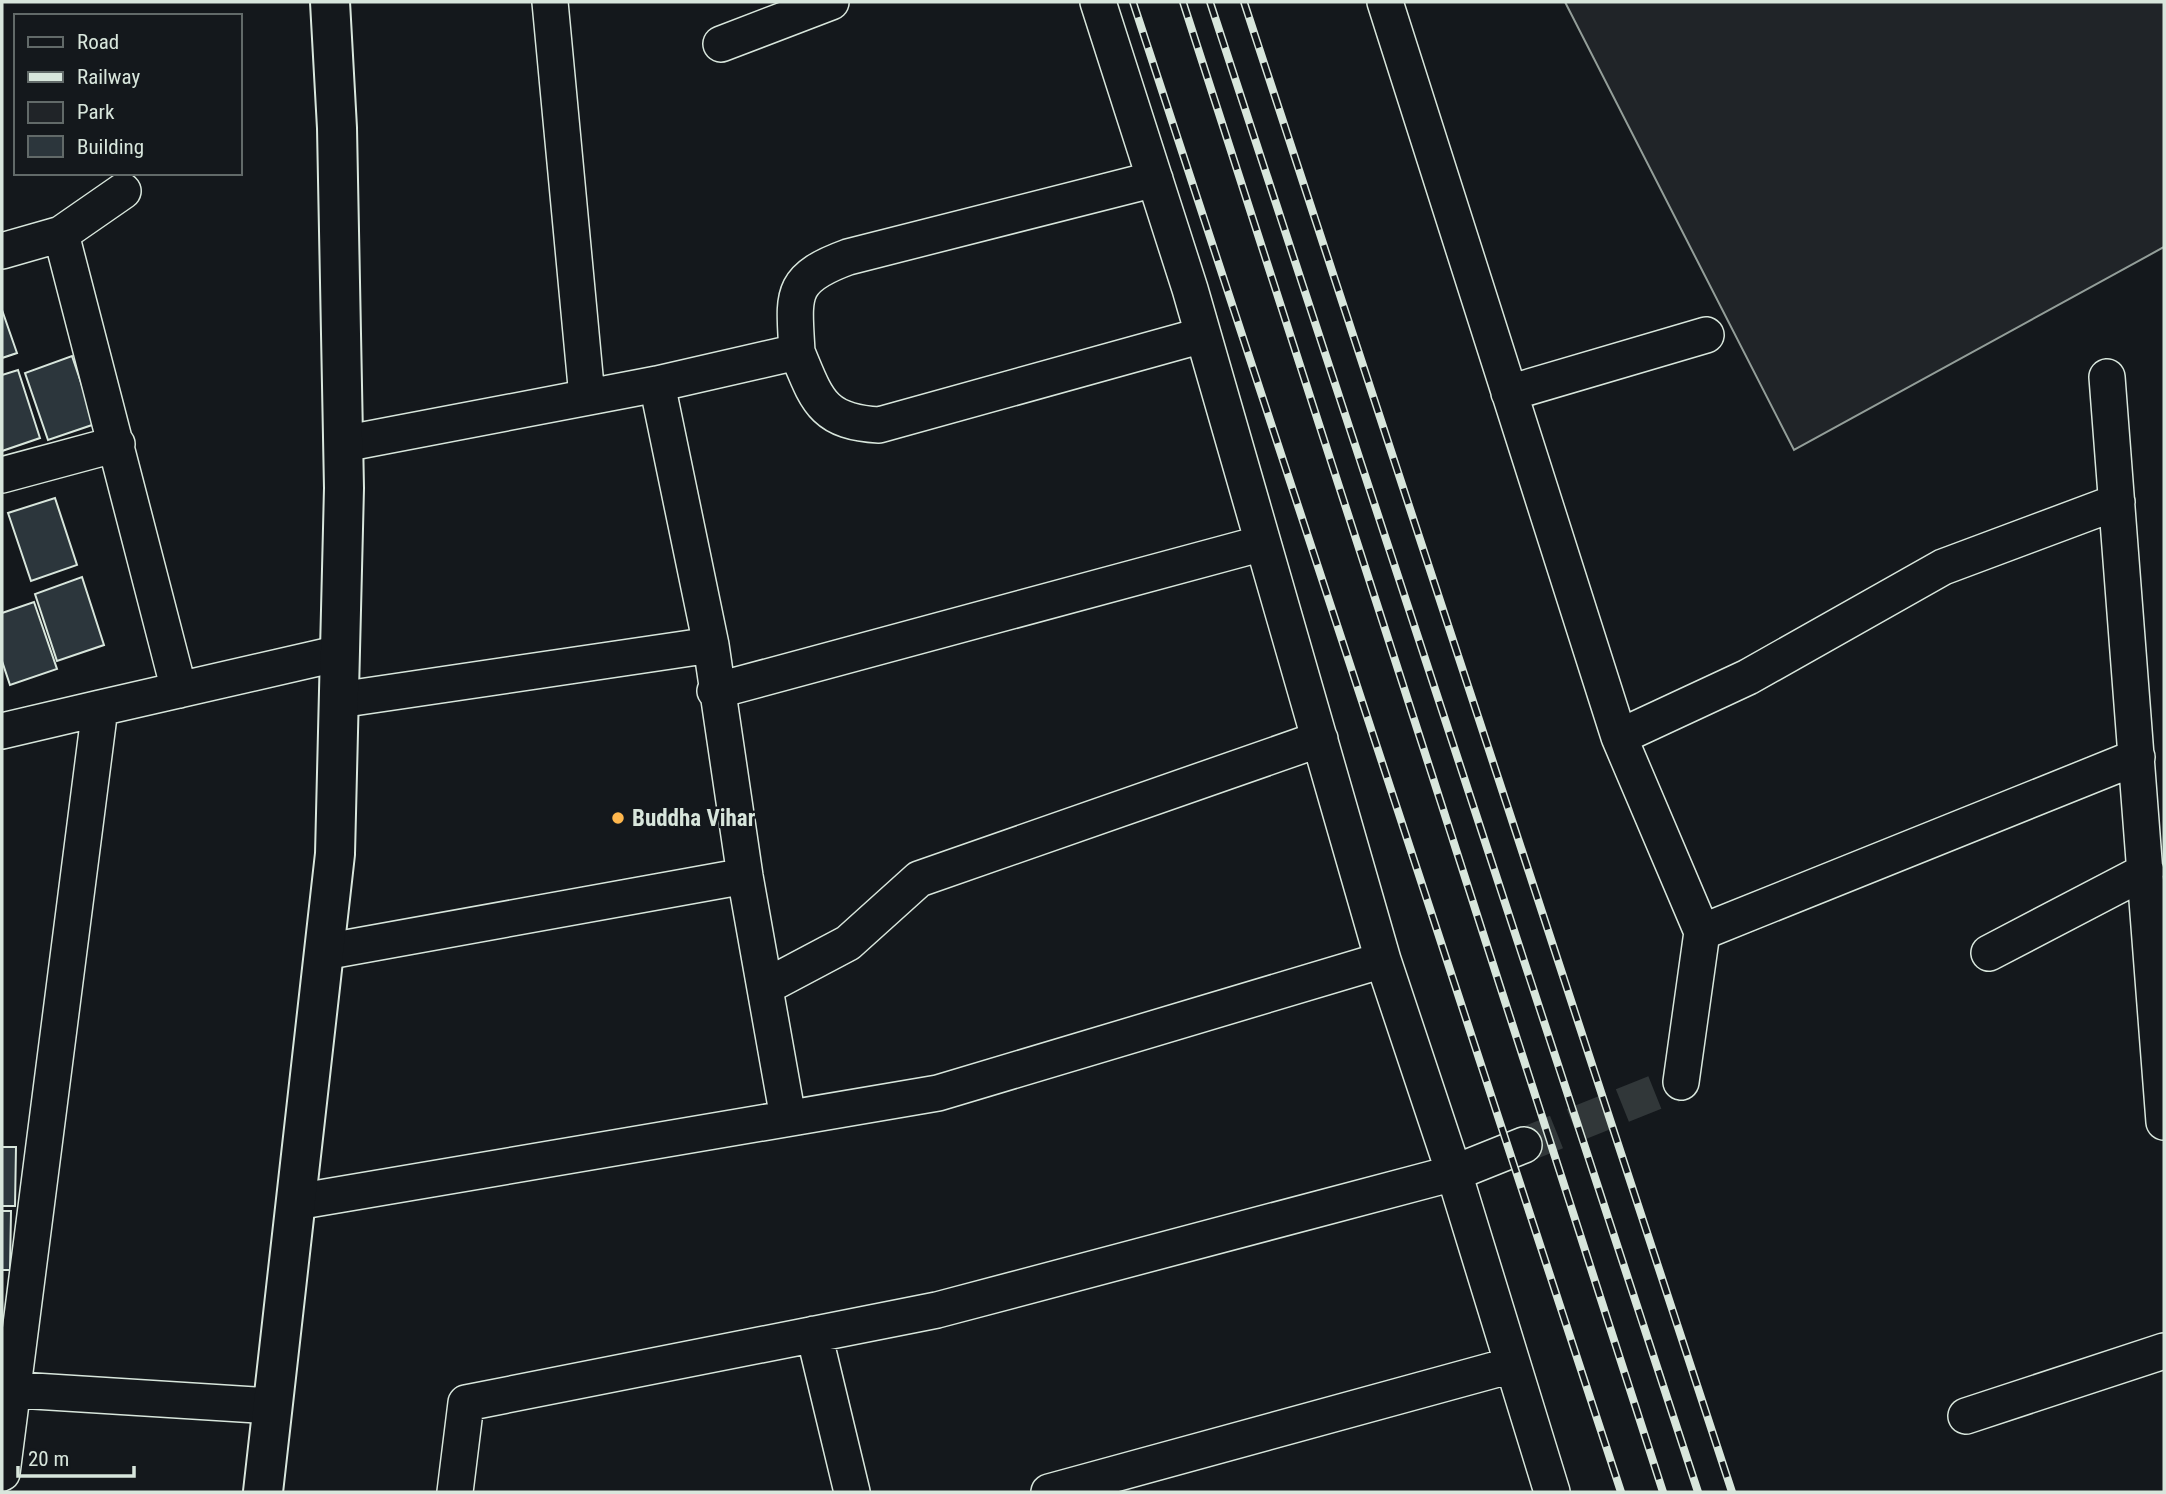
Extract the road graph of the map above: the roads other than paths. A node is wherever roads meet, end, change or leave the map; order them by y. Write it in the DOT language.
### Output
graph roads {
  1 [pos="330,2"];
  2 [pos="550,2"];
  3 [pos="831,2"];
  4 [pos="1098,2"];
  5 [pos="1385,2"];
  6 [pos="721,44"];
  7 [pos="1155,179"];
  8 [pos="123,191"];
  9 [pos="61,234"];
  10 [pos="2,251"];
  11 [pos="1203,335"];
  12 [pos="1706,335"];
  13 [pos="797,352"];
  14 [pos="2108,377"];
  15 [pos="657,384"];
  16 [pos="1509,393"];
  17 [pos="587,397"];
  18 [pos="117,444"];
  19 [pos="343,444"];
  20 [pos="2,475"];
  21 [pos="2117,502"];
  22 [pos="1263,543"];
  23 [pos="710,645"];
  24 [pos="340,653"];
  25 [pos="179,690"];
  26 [pos="715,691"];
  27 [pos="339,699"];
  28 [pos="100,708"];
  29 [pos="2,731"];
  30 [pos="1619,737"];
  31 [pos="1320,739"];
  32 [pos="2137,757"];
  33 [pos="2146,871"];
  34 [pos="745,876"];
  35 [pos="1702,932"];
  36 [pos="324,952"];
  37 [pos="1989,953"];
  38 [pos="1383,960"];
  39 [pos="765,987"];
  40 [pos="1681,1082"];
  41 [pos="788,1118"];
  42 [pos="2164,1122"];
  43 [pos="1524,1145"];
  44 [pos="1454,1173"];
  45 [pos="296,1202"];
  46 [pos="814,1334"];
  47 [pos="2164,1351"];
  48 [pos="1512,1365"];
  49 [pos="7,1389"];
  50 [pos="272,1406"];
  51 [pos="1965,1416"];
  52 [pos="2,1473"];
  53 [pos="262,1492"];
  54 [pos="455,1492"];
  55 [pos="852,1492"];
  56 [pos="1049,1492"];
  57 [pos="1552,1492"];
  1 -- 19 [label="street"];
  2 -- 17 [label="street"];
  3 -- 6 [label="street"];
  4 -- 7 [label="street"];
  5 -- 16 [label="street"];
  7 -- 11 [label="street"];
  7 -- 13 [label="street"];
  8 -- 9 [label="street"];
  9 -- 10 [label="street"];
  9 -- 18 [label="street"];
  11 -- 13 [label="street"];
  11 -- 22 [label="street"];
  12 -- 16 [label="street"];
  13 -- 15 [label="street"];
  14 -- 21 [label="street"];
  15 -- 17 [label="street"];
  15 -- 23 [label="street"];
  16 -- 30 [label="street"];
  17 -- 19 [label="street"];
  18 -- 20 [label="street"];
  18 -- 25 [label="street"];
  19 -- 24 [label="street"];
  21 -- 30 [label="street"];
  21 -- 32 [label="street"];
  22 -- 26 [label="street"];
  22 -- 31 [label="street"];
  23 -- 26 [label="street"];
  23 -- 27 [label="street"];
  24 -- 25 [label="street"];
  24 -- 27 [label="street"];
  25 -- 28 [label="street"];
  26 -- 34 [label="street"];
  27 -- 36 [label="street"];
  28 -- 29 [label="street"];
  28 -- 49 [label="street"];
  30 -- 35 [label="street"];
  31 -- 38 [label="street"];
  31 -- 39 [label="street"];
  32 -- 33 [label="street"];
  32 -- 35 [label="street"];
  33 -- 37 [label="street"];
  33 -- 42 [label="street"];
  34 -- 36 [label="street"];
  34 -- 39 [label="street"];
  35 -- 40 [label="street"];
  36 -- 45 [label="street"];
  38 -- 41 [label="street"];
  38 -- 44 [label="street"];
  39 -- 41 [label="street"];
  41 -- 45 [label="street"];
  43 -- 44 [label="street"];
  44 -- 46 [label="street"];
  44 -- 48 [label="street"];
  45 -- 50 [label="street"];
  46 -- 54 [label="street"];
  46 -- 55 [label="street"];
  47 -- 51 [label="street"];
  48 -- 56 [label="street"];
  48 -- 57 [label="street"];
  49 -- 50 [label="street"];
  49 -- 52 [label="street"];
  50 -- 53 [label="street"];
}
